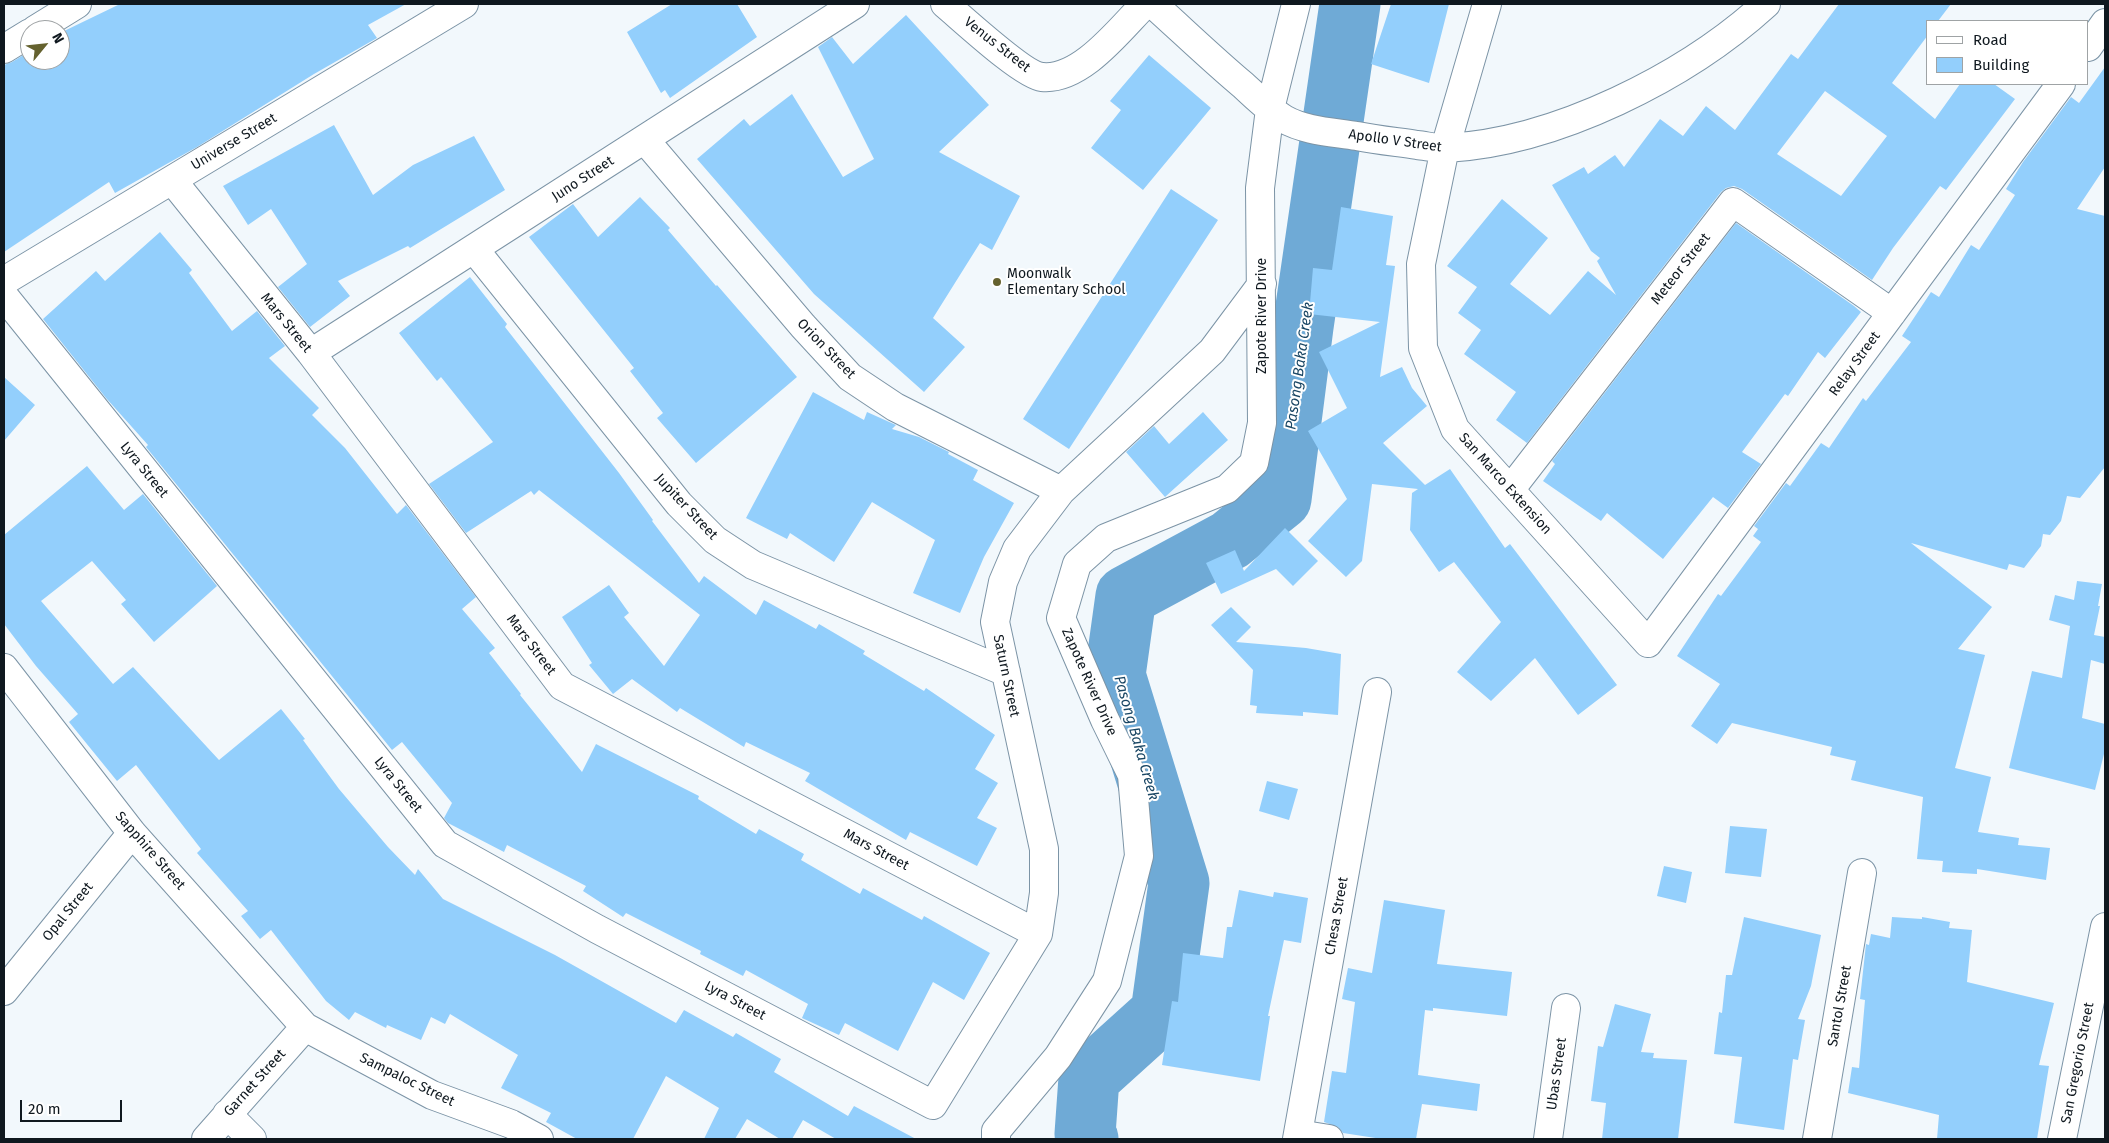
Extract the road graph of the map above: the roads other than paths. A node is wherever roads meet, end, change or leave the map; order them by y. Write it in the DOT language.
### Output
graph roads {
  1 [pos="78,4"];
  2 [pos="464,4"];
  3 [pos="855,4"];
  4 [pos="945,4"];
  5 [pos="1145,4"];
  6 [pos="1153,4"];
  7 [pos="1296,4"];
  8 [pos="1487,4"];
  9 [pos="1766,4"];
  10 [pos="52,20"];
  11 [pos="2105,23"];
  12 [pos="20,39"];
  13 [pos="2089,46"];
  14 [pos="4,49"];
  15 [pos="2059,85"];
  16 [pos="1270,109"];
  17 [pos="645,140"];
  18 [pos="1445,148"];
  19 [pos="172,180"];
  20 [pos="474,249"];
  21 [pos="4,281"];
  22 [pos="1262,284"];
  23 [pos="4,296"];
  24 [pos="1892,313"];
  25 [pos="311,353"];
  26 [pos="1510,490"];
  27 [pos="1061,491"];
  28 [pos="1648,643"];
  29 [pos="4,668"];
  30 [pos="1006,672"];
  31 [pos="1377,692"];
  32 [pos="132,833"];
  33 [pos="1862,873"];
  34 [pos="2105,927"];
  35 [pos="1038,934"];
  36 [pos="4,991"];
  37 [pos="1566,1008"];
  38 [pos="304,1027"];
  39 [pos="933,1105"];
  40 [pos="227,1114"];
  41 [pos="1298,1137"];
  42 [pos="206,1139"];
  43 [pos="252,1139"];
  44 [pos="540,1139"];
  45 [pos="996,1139"];
  46 [pos="1329,1139"];
  47 [pos="1548,1139"];
  48 [pos="1817,1139"];
  49 [pos="2062,1139"];
  1 -- 10 [label="street"];
  2 -- 19 [label="street, Universe Street"];
  3 -- 17 [label="street, Juno Street"];
  4 -- 5 [label="street, Venus Street"];
  6 -- 16 [label="street, Apollo V Street"];
  7 -- 16 [label="street, Zapote River Drive"];
  8 -- 18 [label="street, San Marco Extension"];
  9 -- 18 [label="street, Apollo V Street"];
  11 -- 13 [label="street"];
  12 -- 14 [label="street"];
  15 -- 24 [label="street, Relay Street"];
  16 -- 18 [label="street, Apollo V Street"];
  16 -- 22 [label="street, Zapote River Drive"];
  17 -- 20 [label="street, Juno Street"];
  17 -- 27 [label="street, Orion Street"];
  18 -- 26 [label="street, San Marco Extension"];
  19 -- 21 [label="street, Universe Street"];
  19 -- 25 [label="street, Mars Street"];
  20 -- 25 [label="street, Juno Street"];
  20 -- 30 [label="street, Jupiter Street"];
  22 -- 27 [label="street, Saturn Street"];
  22 -- 45 [label="street, Zapote River Drive"];
  23 -- 39 [label="street, Lyra Street"];
  24 -- 26 [label="street, Meteor Street"];
  24 -- 28 [label="street, Relay Street"];
  25 -- 35 [label="street, Mars Street"];
  26 -- 28 [label="street, San Marco Extension"];
  27 -- 30 [label="street, Saturn Street"];
  29 -- 32 [label="street, Sapphire Street"];
  30 -- 35 [label="street, Saturn Street"];
  31 -- 41 [label="street, Chesa Street"];
  32 -- 36 [label="street, Opal Street"];
  32 -- 38 [label="street, Sapphire Street"];
  33 -- 48 [label="street, Santol Street"];
  34 -- 49 [label="street, San Gregorio Street"];
  35 -- 39 [label="street, Saturn Street"];
  37 -- 47 [label="street, Ubas Street"];
  38 -- 40 [label="street, Garnet Street"];
  38 -- 44 [label="street, Sampaloc Street"];
  40 -- 42 [label="street, Garnet Street"];
  40 -- 43 [label="street"];
  41 -- 46 [label="street"];
}
